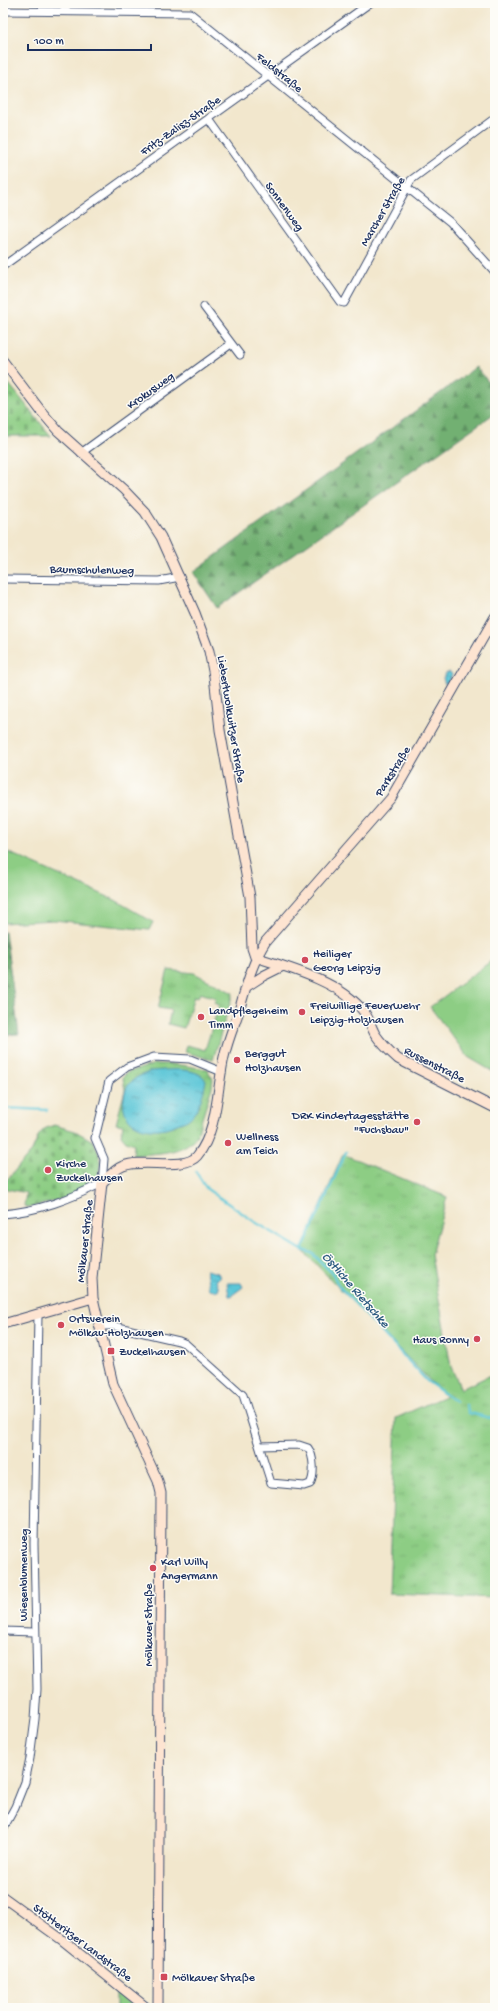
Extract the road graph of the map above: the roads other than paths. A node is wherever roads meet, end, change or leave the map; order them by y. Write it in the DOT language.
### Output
graph roads {
  1 [pos="370,3"];
  2 [pos="3,11"];
  3 [pos="268,76"];
  4 [pos="495,118"];
  5 [pos="209,119"];
  6 [pos="407,188"];
  7 [pos="3,266"];
  8 [pos="495,272"];
  9 [pos="344,302"];
  10 [pos="204,307"];
  11 [pos="231,344"];
  12 [pos="240,356"];
  13 [pos="3,361"];
  14 [pos="81,453"];
  15 [pos="180,577"];
  16 [pos="3,579"];
  17 [pos="495,617"];
  18 [pos="255,957"];
  19 [pos="284,966"];
  20 [pos="246,987"];
  21 [pos="222,1072"];
  22 [pos="495,1108"];
  23 [pos="102,1183"];
  24 [pos="3,1214"];
  25 [pos="92,1298"];
  26 [pos="38,1315"];
  27 [pos="3,1324"];
  28 [pos="100,1326"];
  29 [pos="260,1446"];
  30 [pos="3,1631"];
  31 [pos="34,1632"];
  32 [pos="3,1829"];
  33 [pos="3,1897"];
  34 [pos="147,2008"];
  35 [pos="158,2008"];
  1 -- 3 [label="street, Fritz-Zalisz-Straße"];
  2 -- 3 [label="street, Feldstraße"];
  3 -- 5 [label="street, Fritz-Zalisz-Straße"];
  3 -- 6 [label="street, Feldstraße"];
  4 -- 6 [label="street, Marcher Straße"];
  5 -- 7 [label="street, Fritz-Zalisz-Straße"];
  5 -- 9 [label="street, Sonnenweg"];
  6 -- 8 [label="street, Feldstraße"];
  6 -- 9 [label="street, Marcher Straße"];
  10 -- 11 [label="street"];
  11 -- 12 [label="street"];
  11 -- 14 [label="street, Krokusweg"];
  13 -- 14 [label="street, Liebertwolkwitzer Straße"];
  14 -- 15 [label="street, Liebertwolkwitzer Straße"];
  15 -- 16 [label="street, Baumschulenweg"];
  15 -- 18 [label="street, Liebertwolkwitzer Straße"];
  17 -- 18 [label="street, Parkstraße"];
  18 -- 19 [label="street, Russenstraße"];
  18 -- 20 [label="street"];
  19 -- 20 [label="street"];
  19 -- 22 [label="street, Russenstraße"];
  20 -- 21 [label="street"];
  21 -- 23 [label="street"];
  21 -- 23 [label="street"];
  23 -- 24 [label="street"];
  23 -- 25 [label="street, Mölkauer Straße"];
  25 -- 26 [label="street"];
  25 -- 28 [label="street, Mölkauer Straße"];
  26 -- 27 [label="street"];
  26 -- 31 [label="street, Wiesenblumenweg"];
  28 -- 29 [label="street"];
  28 -- 35 [label="street, Mölkauer Straße"];
  29 -- 29 [label="street"];
  30 -- 31 [label="street"];
  31 -- 32 [label="street, Wiesenblumenweg"];
  33 -- 34 [label="street, Stötteritzer Landstraße"];
}
